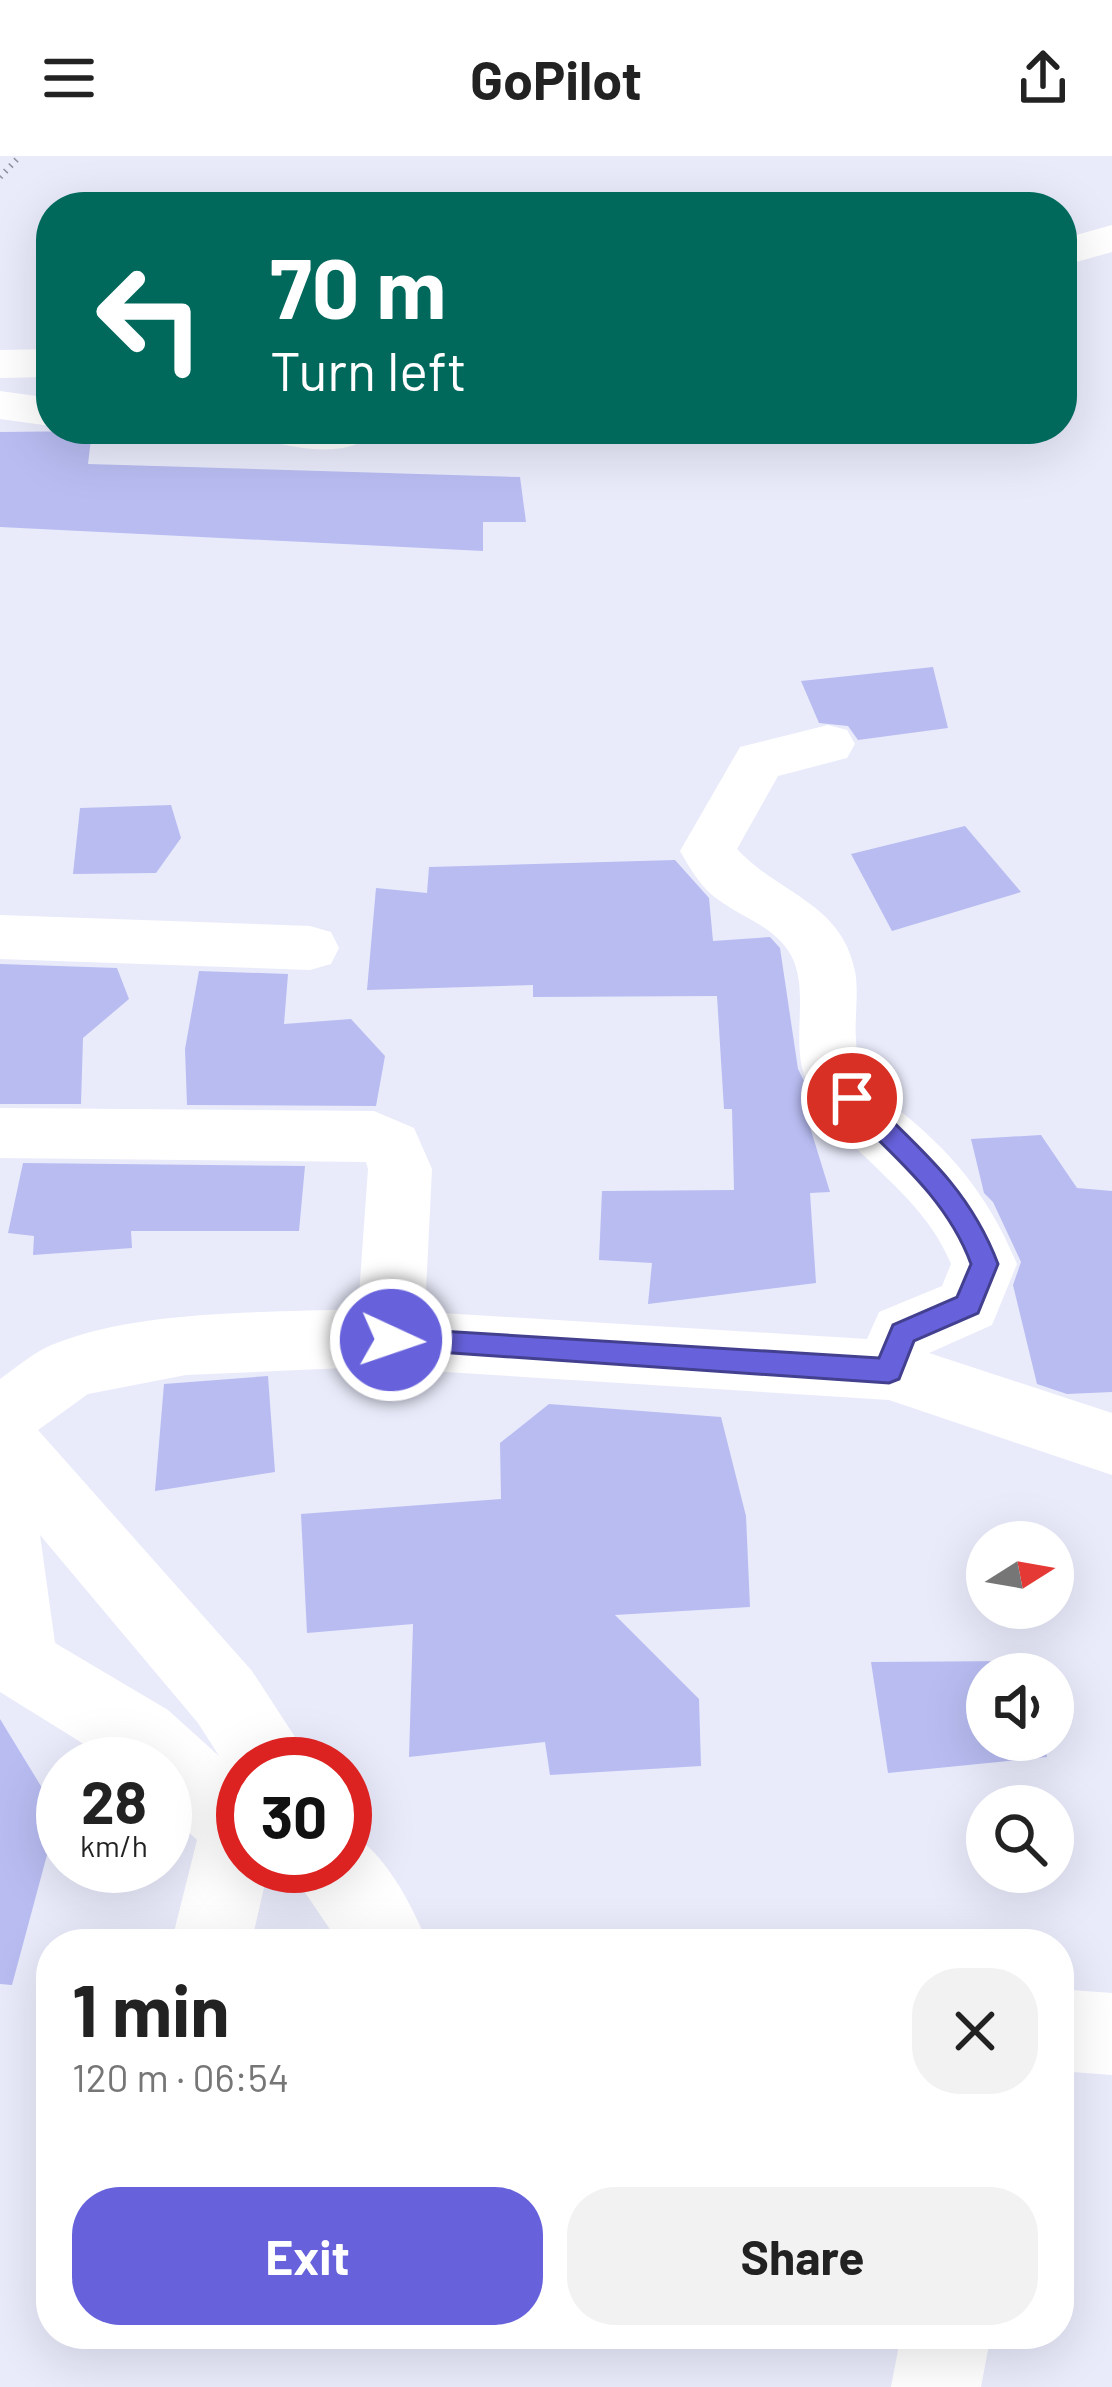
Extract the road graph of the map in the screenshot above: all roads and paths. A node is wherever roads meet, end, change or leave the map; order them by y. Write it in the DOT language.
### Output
graph roads {
  1 [pos="20,156"];
  2 [pos="0,177"];
  3 [pos="1112,238"];
  4 [pos="1077,249"];
  5 [pos="36,363"];
  6 [pos="0,364"];
  7 [pos="0,406"];
  8 [pos="36,410"];
  9 [pos="828,744"];
  10 [pos="0,937"];
  11 [pos="310,949"];
  12 [pos="0,1133"];
  13 [pos="391,1340"];
  14 [pos="889,1370"];
  15 [pos="0,1418"];
  16 [pos="0,1437"];
  17 [pos="1112,1444"];
  18 [pos="0,1506"];
  19 [pos="251,1737"];
  20 [pos="353,1893"];
  21 [pos="215,1929"];
  22 [pos="378,1929"];
  23 [pos="1074,2031"];
  24 [pos="1112,2034"];
  25 [pos="943,2349"];
  26 [pos="936,2387"];
  1 -- 2 [label="path"];
  3 -- 4 [label="street"];
  5 -- 6 [label="street"];
  7 -- 8 [label="street"];
  9 -- 14 [label="street"];
  10 -- 11 [label="street"];
  12 -- 13 [label="street"];
  13 -- 14 [label="street"];
  13 -- 15 [label="street"];
  14 -- 17 [label="street"];
  16 -- 19 [label="street"];
  18 -- 21 [label="street"];
  20 -- 22 [label="street"];
  23 -- 24 [label="street"];
  25 -- 26 [label="street"];
}
